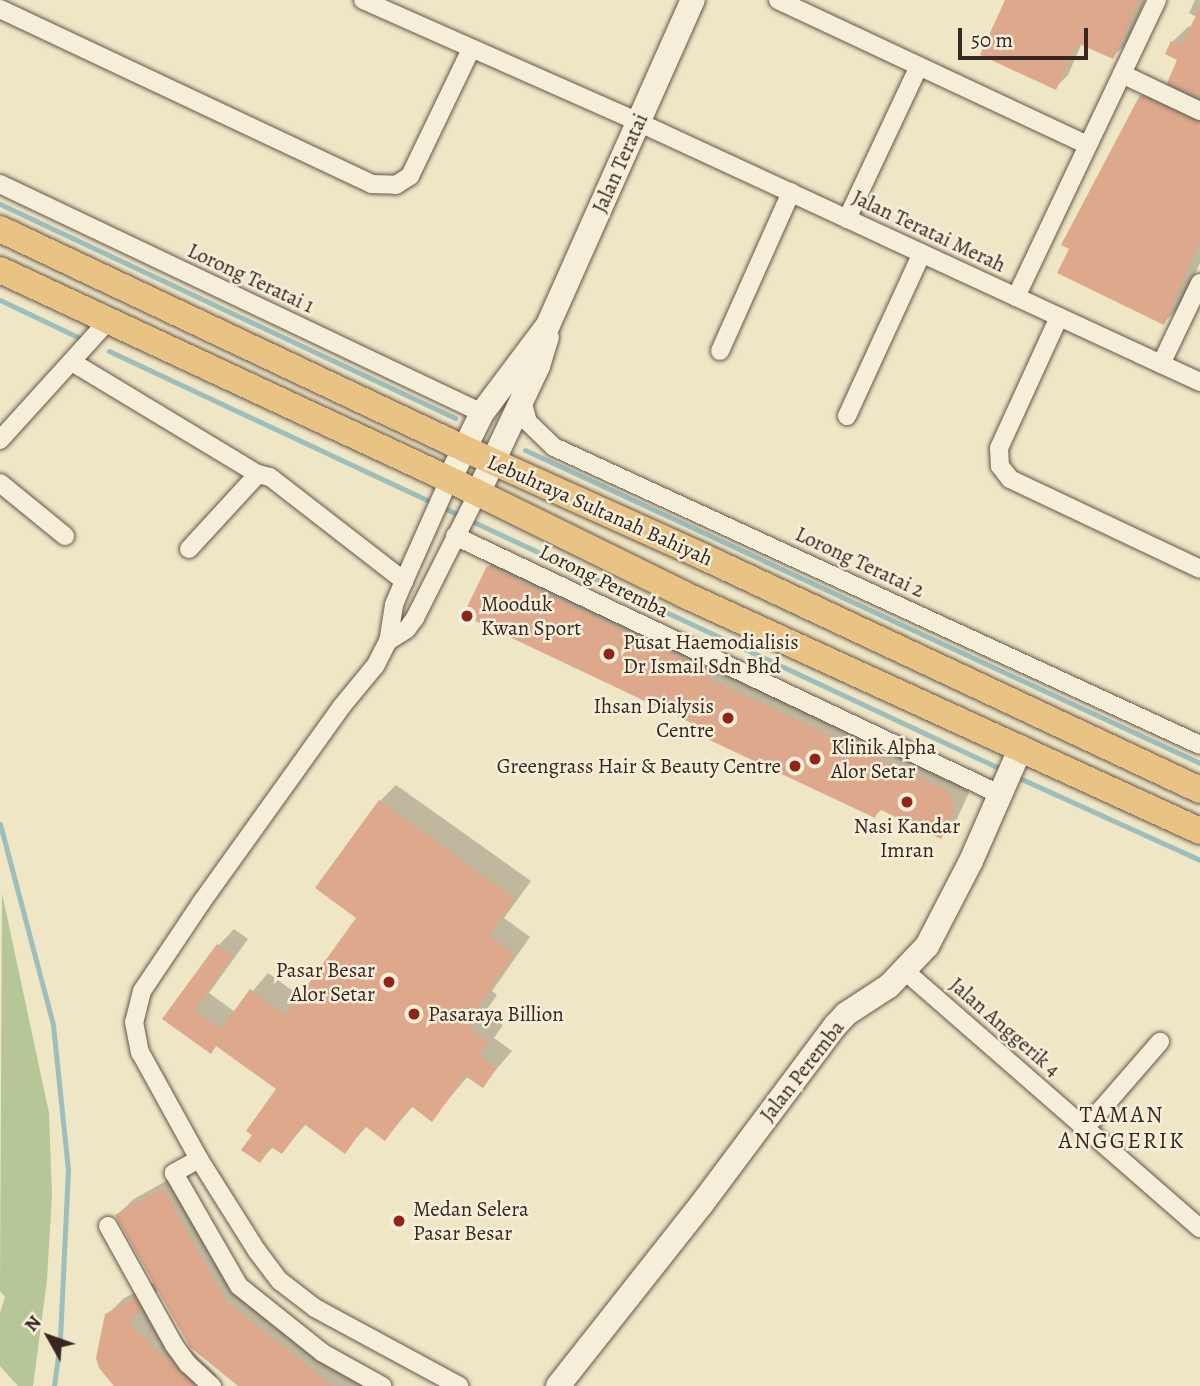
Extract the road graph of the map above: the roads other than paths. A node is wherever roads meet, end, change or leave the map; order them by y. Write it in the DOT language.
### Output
graph roads {
  1 [pos="363,0"];
  2 [pos="693,0"];
  3 [pos="778,0"];
  4 [pos="1157,0"];
  5 [pos="0,9"];
  6 [pos="471,49"];
  7 [pos="919,66"];
  8 [pos="1122,74"];
  9 [pos="1200,111"];
  10 [pos="638,122"];
  11 [pos="1088,145"];
  12 [pos="0,184"];
  13 [pos="791,192"];
  14 [pos="848,219"];
  15 [pos="0,229"];
  16 [pos="922,253"];
  17 [pos="0,270"];
  18 [pos="1200,283"];
  19 [pos="1016,297"];
  20 [pos="1059,317"];
  21 [pos="108,321"];
  22 [pos="548,325"];
  23 [pos="720,351"];
  24 [pos="72,362"];
  25 [pos="1161,364"];
  26 [pos="1200,382"];
  27 [pos="522,400"];
  28 [pos="482,413"];
  29 [pos="846,416"];
  30 [pos="0,440"];
  31 [pos="465,449"];
  32 [pos="494,462"];
  33 [pos="258,474"];
  34 [pos="0,484"];
  35 [pos="445,488"];
  36 [pos="473,500"];
  37 [pos="456,532"];
  38 [pos="65,536"];
  39 [pos="189,549"];
  40 [pos="1200,569"];
  41 [pos="404,581"];
  42 [pos="388,641"];
  43 [pos="1200,745"];
  44 [pos="1009,772"];
  45 [pos="1200,790"];
  46 [pos="1200,831"];
  47 [pos="905,971"];
  48 [pos="1160,1042"];
  49 [pos="1086,1127"];
  50 [pos="199,1159"];
  51 [pos="108,1226"];
  52 [pos="1200,1228"];
  53 [pos="453,1384"];
  54 [pos="212,1386"];
  55 [pos="383,1386"];
  56 [pos="558,1386"];
  1 -- 6 [label="street, Jalan Teratai Merah"];
  2 -- 10 [label="street, Jalan Teratai"];
  3 -- 7 [label="street"];
  4 -- 8 [label="street"];
  5 -- 6 [label="street"];
  6 -- 10 [label="street, Jalan Teratai Merah"];
  7 -- 11 [label="street"];
  7 -- 14 [label="street"];
  8 -- 9 [label="street"];
  8 -- 11 [label="street"];
  10 -- 13 [label="street, Jalan Teratai Merah"];
  10 -- 22 [label="street, Jalan Teratai"];
  11 -- 19 [label="street"];
  12 -- 28 [label="street, Lorong Teratai 1"];
  13 -- 14 [label="street, Jalan Teratai Merah"];
  13 -- 23 [label="street"];
  14 -- 16 [label="street, Jalan Teratai Merah"];
  15 -- 31 [label="main road, Lebuhraya Sultanah Bahiyah"];
  16 -- 19 [label="street, Jalan Teratai Merah"];
  16 -- 29 [label="street"];
  17 -- 21 [label="main road, Lebuhraya Sultanah Bahiyah"];
  18 -- 25 [label="street"];
  19 -- 20 [label="street, Jalan Teratai Merah"];
  20 -- 25 [label="street, Jalan Teratai Merah"];
  20 -- 40 [label="street"];
  21 -- 24 [label="street"];
  21 -- 35 [label="main road, Lebuhraya Sultanah Bahiyah"];
  22 -- 27 [label="street, Jalan Teratai"];
  22 -- 28 [label="street, Jalan Teratai"];
  24 -- 30 [label="street"];
  24 -- 33 [label="street"];
  25 -- 26 [label="street, Jalan Teratai Merah"];
  27 -- 32 [label="street, Jalan Teratai"];
  27 -- 43 [label="street, Lorong Teratai 2"];
  28 -- 31 [label="street, Jalan Teratai"];
  31 -- 32 [label="main road, Lebuhraya Sultanah Bahiyah"];
  31 -- 35 [label="street, Jalan Teratai"];
  32 -- 36 [label="street, Jalan Teratai"];
  32 -- 45 [label="main road, Lebuhraya Sultanah Bahiyah"];
  33 -- 39 [label="street"];
  33 -- 41 [label="street"];
  34 -- 38 [label="street"];
  35 -- 36 [label="main road, Lebuhraya Sultanah Bahiyah"];
  35 -- 41 [label="street"];
  36 -- 37 [label="street"];
  36 -- 44 [label="main road, Lebuhraya Sultanah Bahiyah"];
  37 -- 42 [label="street"];
  37 -- 44 [label="street, Lorong Peremba"];
  41 -- 42 [label="street"];
  42 -- 50 [label="street"];
  44 -- 46 [label="main road, Lebuhraya Sultanah Bahiyah"];
  44 -- 47 [label="street, Jalan Peremba"];
  47 -- 49 [label="street, Jalan Anggerik 4"];
  47 -- 56 [label="street, Jalan Peremba"];
  48 -- 49 [label="street"];
  49 -- 52 [label="street, Jalan Anggerik 4"];
  50 -- 53 [label="street"];
  50 -- 55 [label="street"];
  51 -- 54 [label="street"];
}
